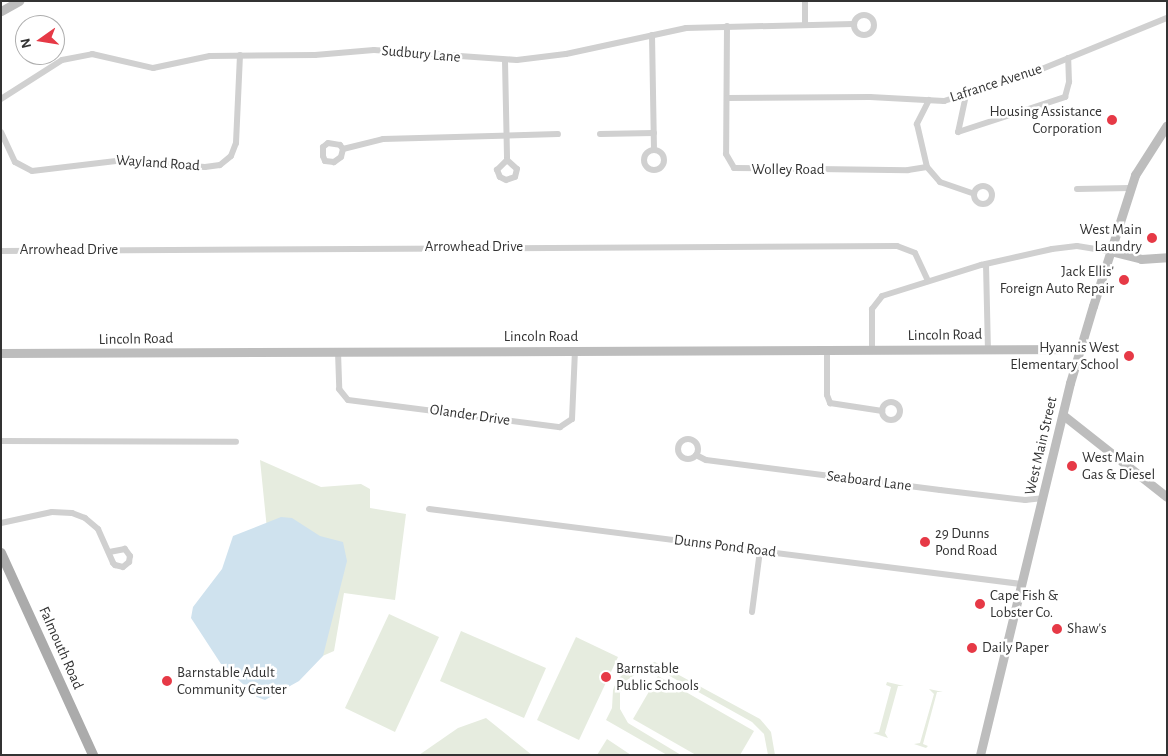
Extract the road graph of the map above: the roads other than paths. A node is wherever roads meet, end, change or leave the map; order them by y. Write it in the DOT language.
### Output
graph roads {
  1 [pos="19,1"];
  2 [pos="804,1"];
  3 [pos="1,12"];
  4 [pos="1167,18"];
  5 [pos="853,24"];
  6 [pos="805,25"];
  7 [pos="727,26"];
  8 [pos="652,35"];
  9 [pos="240,55"];
  10 [pos="1068,58"];
  11 [pos="505,60"];
  12 [pos="966,95"];
  13 [pos="727,98"];
  14 [pos="1,99"];
  15 [pos="929,100"];
  16 [pos="1167,125"];
  17 [pos="1,132"];
  18 [pos="654,133"];
  19 [pos="558,134"];
  20 [pos="600,134"];
  21 [pos="507,136"];
  22 [pos="343,149"];
  23 [pos="654,150"];
  24 [pos="507,160"];
  25 [pos="927,167"];
  26 [pos="1077,188"];
  27 [pos="1130,188"];
  28 [pos="974,194"];
  29 [pos="1,251"];
  30 [pos="1110,251"];
  31 [pos="1167,256"];
  32 [pos="986,264"];
  33 [pos="928,280"];
  34 [pos="988,349"];
  35 [pos="1080,349"];
  36 [pos="827,350"];
  37 [pos="872,350"];
  38 [pos="575,351"];
  39 [pos="338,352"];
  40 [pos="1,353"];
  41 [pos="882,411"];
  42 [pos="1063,415"];
  43 [pos="1,441"];
  44 [pos="236,442"];
  45 [pos="696,456"];
  46 [pos="1043,498"];
  47 [pos="1167,498"];
  48 [pos="429,509"];
  49 [pos="1,523"];
  50 [pos="760,550"];
  51 [pos="108,552"];
  52 [pos="1,553"];
  53 [pos="1022,584"];
  54 [pos="752,612"];
  55 [pos="93,755"];
  56 [pos="980,755"];
  1 -- 3 [label="street"];
  2 -- 6 [label="street"];
  4 -- 10 [label="street, Lafrance Avenue"];
  5 -- 6 [label="street, Sudbury Lane"];
  6 -- 7 [label="street, Sudbury Lane"];
  7 -- 8 [label="street, Sudbury Lane"];
  7 -- 13 [label="street, Wolley Road"];
  8 -- 11 [label="street, Sudbury Lane"];
  8 -- 18 [label="street"];
  9 -- 11 [label="street, Sudbury Lane"];
  9 -- 14 [label="street, Sudbury Lane"];
  9 -- 17 [label="street, Wayland Road"];
  10 -- 12 [label="street, Lafrance Avenue"];
  10 -- 12 [label="street"];
  11 -- 21 [label="street"];
  12 -- 15 [label="street, Lafrance Avenue"];
  13 -- 15 [label="street, Lafrance Avenue"];
  13 -- 25 [label="street, Wolley Road"];
  15 -- 25 [label="street"];
  16 -- 27 [label="street, West Main Street"];
  18 -- 20 [label="street"];
  18 -- 23 [label="street"];
  19 -- 21 [label="street"];
  21 -- 22 [label="street"];
  21 -- 24 [label="street"];
  25 -- 28 [label="street"];
  26 -- 27 [label="street"];
  27 -- 30 [label="street, West Main Street"];
  29 -- 33 [label="street, Arrowhead Drive"];
  30 -- 31 [label="street"];
  30 -- 32 [label="street"];
  30 -- 35 [label="street, West Main Street"];
  32 -- 33 [label="street"];
  32 -- 34 [label="street"];
  33 -- 37 [label="street"];
  34 -- 35 [label="street, Lincoln Road"];
  34 -- 37 [label="street, Lincoln Road"];
  35 -- 42 [label="street, West Main Street"];
  36 -- 37 [label="street, Lincoln Road"];
  36 -- 38 [label="street, Lincoln Road"];
  36 -- 41 [label="street"];
  38 -- 39 [label="street, Lincoln Road"];
  38 -- 39 [label="street, Olander Drive"];
  39 -- 40 [label="street, Lincoln Road"];
  42 -- 46 [label="street, West Main Street"];
  42 -- 47 [label="street"];
  43 -- 44 [label="street"];
  45 -- 46 [label="street, Seaboard Lane"];
  46 -- 53 [label="street, West Main Street"];
  48 -- 50 [label="street, Dunns Pond Road"];
  49 -- 51 [label="street"];
  50 -- 53 [label="street, Dunns Pond Road"];
  50 -- 54 [label="street"];
  52 -- 55 [label="main road, Falmouth Road"];
  53 -- 56 [label="street, West Main Street"];
}
